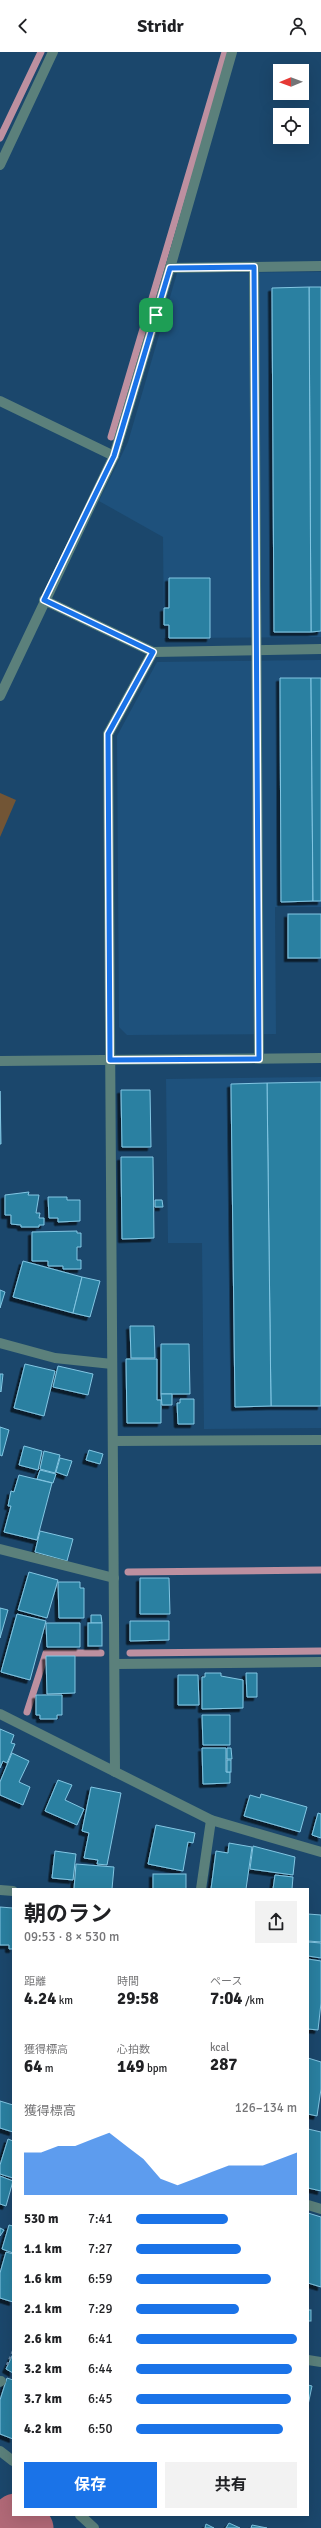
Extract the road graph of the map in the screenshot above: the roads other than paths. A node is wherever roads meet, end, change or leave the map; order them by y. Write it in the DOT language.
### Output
graph roads {
  1 [pos="53,52"];
  2 [pos="232,52"];
  3 [pos="0,165"];
  4 [pos="321,266"];
  5 [pos="254,267"];
  6 [pos="170,268"];
  7 [pos="0,401"];
  8 [pos="114,456"];
  9 [pos="44,600"];
  10 [pos="321,649"];
  11 [pos="256,650"];
  12 [pos="153,652"];
  13 [pos="0,696"];
  14 [pos="321,1058"];
  15 [pos="259,1059"];
  16 [pos="110,1060"];
  17 [pos="0,1061"];
  18 [pos="0,1343"];
  19 [pos="112,1364"];
  20 [pos="321,1440"];
  21 [pos="113,1441"];
  22 [pos="0,1549"];
  23 [pos="114,1578"];
  24 [pos="321,1662"];
  25 [pos="115,1664"];
  26 [pos="0,1714"];
  27 [pos="116,1772"];
  28 [pos="211,1820"];
  29 [pos="321,1852"];
  30 [pos="201,1888"];
  31 [pos="0,1890"];
  32 [pos="12,1892"];
  33 [pos="309,2206"];
  34 [pos="321,2209"];
  35 [pos="309,2360"];
  36 [pos="321,2362"];
  37 [pos="0,2451"];
  38 [pos="12,2460"];
  39 [pos="81,2516"];
  40 [pos="94,2528"];
  1 -- 3 [label="street"];
  2 -- 6 [label="street"];
  4 -- 5 [label="street"];
  5 -- 6 [label="street"];
  5 -- 11 [label="street"];
  6 -- 8 [label="street"];
  7 -- 8 [label="street"];
  8 -- 9 [label="street"];
  9 -- 12 [label="street"];
  9 -- 13 [label="street"];
  10 -- 11 [label="street"];
  11 -- 12 [label="street"];
  11 -- 15 [label="street"];
  12 -- 16 [label="street"];
  14 -- 15 [label="street"];
  15 -- 16 [label="street"];
  16 -- 17 [label="street"];
  16 -- 19 [label="street"];
  18 -- 19 [label="street"];
  19 -- 21 [label="street"];
  20 -- 21 [label="street"];
  21 -- 23 [label="street"];
  22 -- 23 [label="street"];
  23 -- 25 [label="street"];
  24 -- 25 [label="street"];
  25 -- 27 [label="street"];
  26 -- 27 [label="street"];
  27 -- 28 [label="street"];
  28 -- 29 [label="street"];
  28 -- 30 [label="street"];
  31 -- 32 [label="street"];
  33 -- 34 [label="street"];
  35 -- 36 [label="street"];
  37 -- 38 [label="street"];
  39 -- 40 [label="street"];
}
